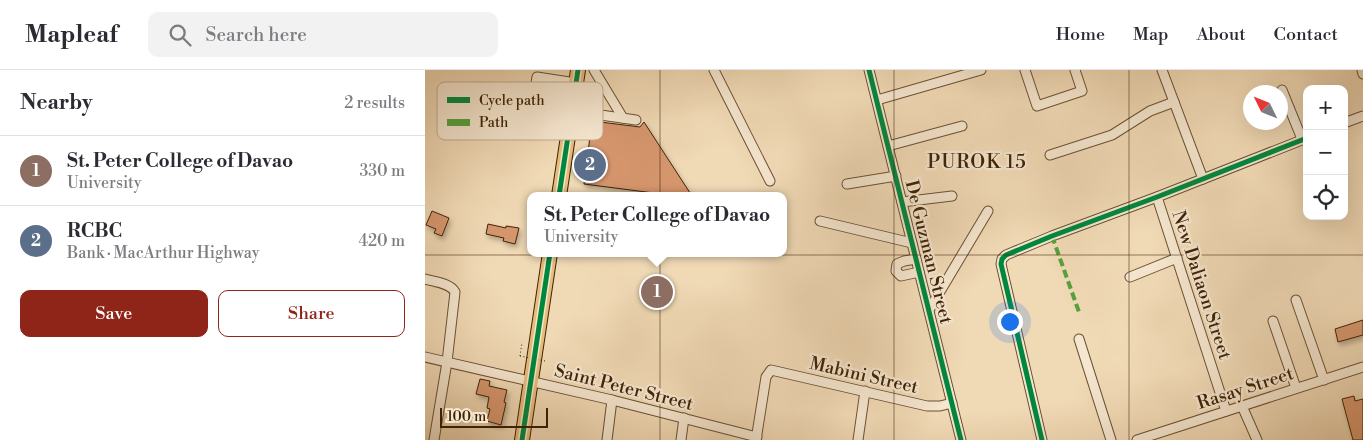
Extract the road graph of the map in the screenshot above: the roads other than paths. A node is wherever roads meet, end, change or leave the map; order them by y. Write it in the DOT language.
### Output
graph roads {
  1 [pos="593,70"];
  2 [pos="714,70"];
  3 [pos="869,70"];
  4 [pos="981,70"];
  5 [pos="1025,70"];
  6 [pos="1075,70"];
  7 [pos="1162,70"];
  8 [pos="1361,70"];
  9 [pos="1363,74"];
  10 [pos="577,77"];
  11 [pos="536,82"];
  12 [pos="600,82"];
  13 [pos="603,86"];
  14 [pos="877,100"];
  15 [pos="1174,102"];
  16 [pos="1288,103"];
  17 [pos="603,115"];
  18 [pos="1363,116"];
  19 [pos="623,118"];
  20 [pos="636,120"];
  21 [pos="1348,122"];
  22 [pos="962,126"];
  23 [pos="1303,137"];
  24 [pos="1303,139"];
  25 [pos="568,140"];
  26 [pos="888,146"];
  27 [pos="1050,155"];
  28 [pos="896,176"];
  29 [pos="1203,178"];
  30 [pos="770,181"];
  31 [pos="847,184"];
  32 [pos="560,192"];
  33 [pos="952,196"];
  34 [pos="1157,197"];
  35 [pos="902,202"];
  36 [pos="988,211"];
  37 [pos="820,221"];
  38 [pos="912,243"];
  39 [pos="549,257"];
  40 [pos="1177,258"];
  41 [pos="916,259"];
  42 [pos="919,272"];
  43 [pos="1130,277"];
  44 [pos="425,280"];
  45 [pos="1296,300"];
  46 [pos="929,310"];
  47 [pos="1273,321"];
  48 [pos="1079,339"];
  49 [pos="425,357"];
  50 [pos="447,362"];
  51 [pos="1363,367"];
  52 [pos="1324,380"];
  53 [pos="531,382"];
  54 [pos="1296,388"];
  55 [pos="865,392"];
  56 [pos="612,400"];
  57 [pos="952,402"];
  58 [pos="1242,406"];
  59 [pos="1226,411"];
  60 [pos="684,418"];
  61 [pos="757,438"];
  62 [pos="1153,438"];
  63 [pos="434,440"];
  64 [pos="522,440"];
  65 [pos="607,440"];
  66 [pos="681,440"];
  67 [pos="859,440"];
  68 [pos="961,440"];
  69 [pos="1042,440"];
  70 [pos="1111,440"];
  71 [pos="1137,440"];
  72 [pos="1257,440"];
  1 -- 12 [label="street"];
  2 -- 30 [label="street"];
  3 -- 14 [label="street, De Guzman Street"];
  4 -- 14 [label="street"];
  5 -- 6 [label="street"];
  7 -- 15 [label="street"];
  8 -- 9 [label="street"];
  10 -- 11 [label="street"];
  13 -- 19 [label="street"];
  14 -- 26 [label="street, De Guzman Street"];
  15 -- 27 [label="street"];
  15 -- 29 [label="street"];
  16 -- 23 [label="street"];
  17 -- 19 [label="street"];
  18 -- 21 [label="street"];
  19 -- 20 [label="street"];
  22 -- 26 [label="street"];
  24 -- 29 [label="street"];
  25 -- 32 [label="highway"];
  26 -- 28 [label="street, De Guzman Street"];
  28 -- 31 [label="street"];
  28 -- 35 [label="street, De Guzman Street"];
  29 -- 34 [label="street"];
  33 -- 35 [label="street"];
  34 -- 40 [label="street, New Daliaon Street"];
  34 -- 69 [label="street"];
  35 -- 38 [label="street, De Guzman Street"];
  36 -- 46 [label="street"];
  37 -- 38 [label="street"];
  38 -- 41 [label="street, De Guzman Street"];
  39 -- 53 [label="highway"];
  40 -- 43 [label="street"];
  40 -- 59 [label="street, New Daliaon Street"];
  41 -- 42 [label="street, De Guzman Street"];
  41 -- 42 [label="street"];
  42 -- 46 [label="street, De Guzman Street"];
  44 -- 50 [label="street"];
  45 -- 52 [label="street"];
  46 -- 57 [label="street, De Guzman Street"];
  47 -- 54 [label="street"];
  48 -- 70 [label="street"];
  49 -- 50 [label="street, Saint Peter Street"];
  50 -- 53 [label="street, Saint Peter Street"];
  50 -- 63 [label="street"];
  51 -- 52 [label="street, Rasay Street"];
  52 -- 54 [label="street, Rasay Street"];
  53 -- 56 [label="street, Saint Peter Street"];
  53 -- 64 [label="highway"];
  54 -- 58 [label="street, Rasay Street"];
  55 -- 57 [label="street, Mabini Street"];
  55 -- 61 [label="street, Mabini Street"];
  55 -- 67 [label="street"];
  56 -- 60 [label="street, Saint Peter Street"];
  56 -- 65 [label="street"];
  57 -- 68 [label="street, De Guzman Street"];
  58 -- 59 [label="street, Rasay Street"];
  58 -- 72 [label="street"];
  59 -- 62 [label="street, Rasay Street"];
  60 -- 61 [label="street, Saint Peter Street"];
  60 -- 66 [label="street"];
  62 -- 71 [label="street, Rasay Street"];
}
